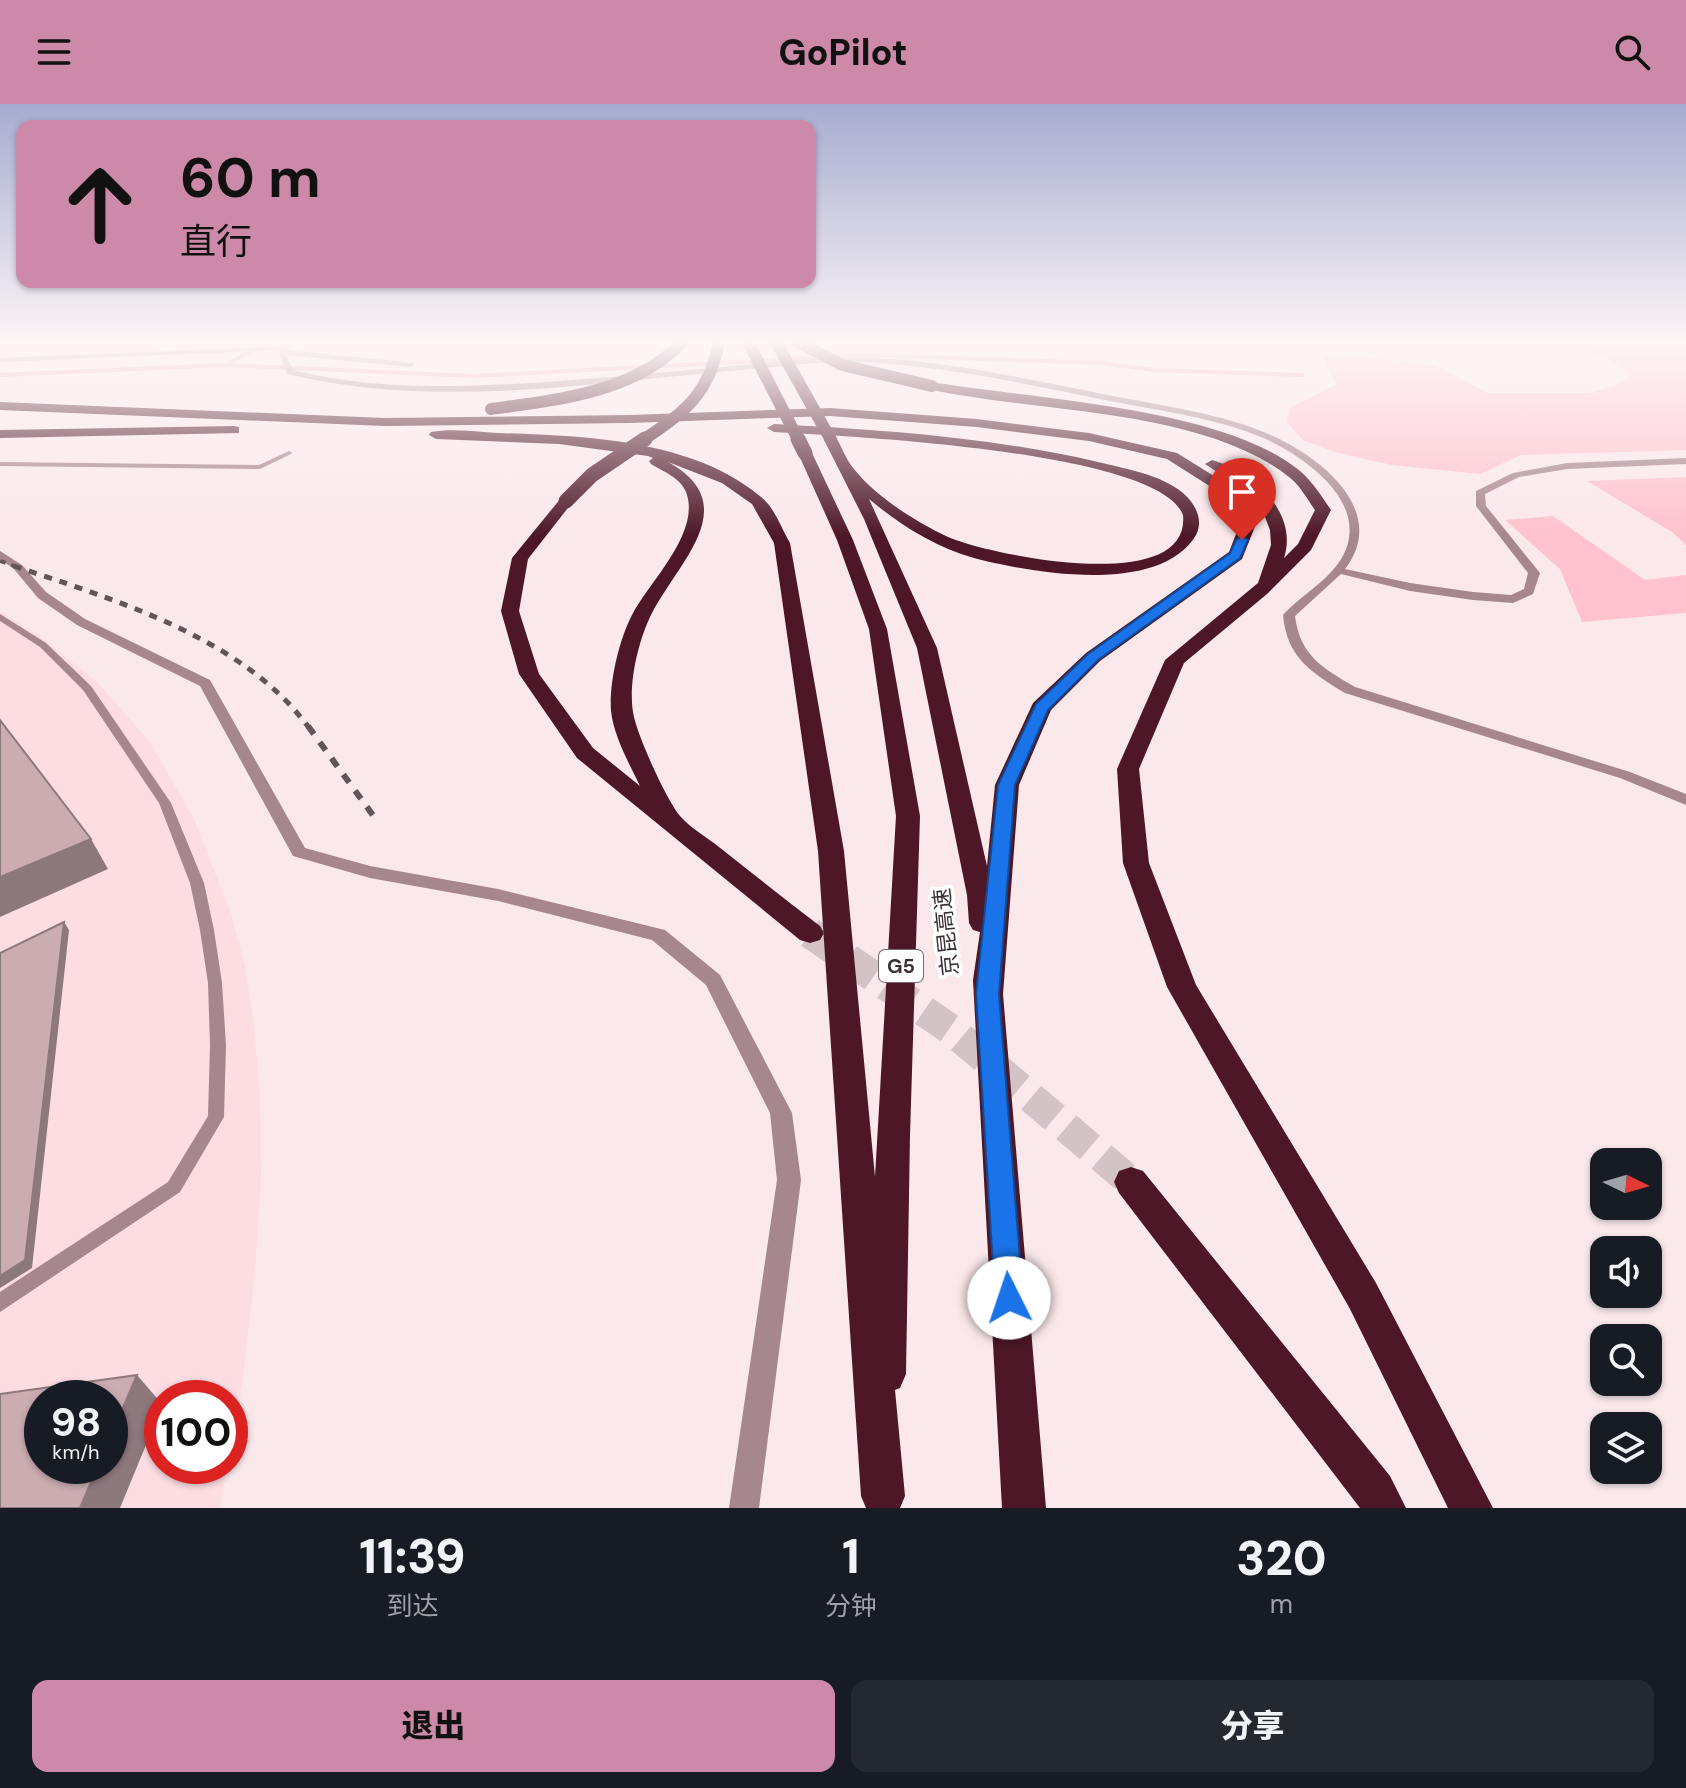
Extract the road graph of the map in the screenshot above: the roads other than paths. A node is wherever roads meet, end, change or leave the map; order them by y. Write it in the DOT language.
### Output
graph roads {
  1 [pos="0,406"];
  2 [pos="512,406"];
  3 [pos="687,406"];
  4 [pos="781,406"];
  5 [pos="818,406"];
  6 [pos="1069,406"];
  7 [pos="1150,406"];
  8 [pos="385,422"];
  9 [pos="831,426"];
  10 [pos="0,434"];
  11 [pos="290,441"];
  12 [pos="624,448"];
  13 [pos="1686,461"];
  14 [pos="0,464"];
  15 [pos="848,472"];
  16 [pos="0,554"];
  17 [pos="1341,571"];
  18 [pos="1261,590"];
  19 [pos="0,617"];
  20 [pos="1686,800"];
  21 [pos="672,826"];
  22 [pos="810,933"];
  23 [pos="988,994"];
  24 [pos="1131,1182"];
  25 [pos="0,1303"];
  26 [pos="882,1502"];
  27 [pos="744,1508"];
  28 [pos="1024,1508"];
  29 [pos="1384,1508"];
  30 [pos="1471,1508"];
  1 -- 8 [label="highway"];
  2 -- 8 [label="highway, bridge"];
  3 -- 21 [label="highway, bridge"];
  4 -- 26 [label="highway, 京昆高速 / G5, bridge"];
  5 -- 9 [label="highway, 京昆高速, bridge"];
  6 -- 18 [label="highway, bridge"];
  7 -- 17 [label="street"];
  8 -- 9 [label="highway"];
  9 -- 15 [label="highway, 京昆高速"];
  9 -- 18 [label="highway"];
  9 -- 23 [label="highway"];
  10 -- 11 [label="highway"];
  11 -- 12 [label="highway"];
  11 -- 14 [label="lane"];
  11 -- 15 [label="highway"];
  12 -- 21 [label="highway"];
  12 -- 26 [label="highway"];
  13 -- 17 [label="street"];
  15 -- 23 [label="highway, 京昆高速"];
  16 -- 27 [label="street"];
  17 -- 20 [label="street"];
  18 -- 30 [label="highway"];
  19 -- 25 [label="lane"];
  21 -- 22 [label="highway"];
  23 -- 28 [label="highway, 京昆高速"];
  24 -- 29 [label="highway"];
}
